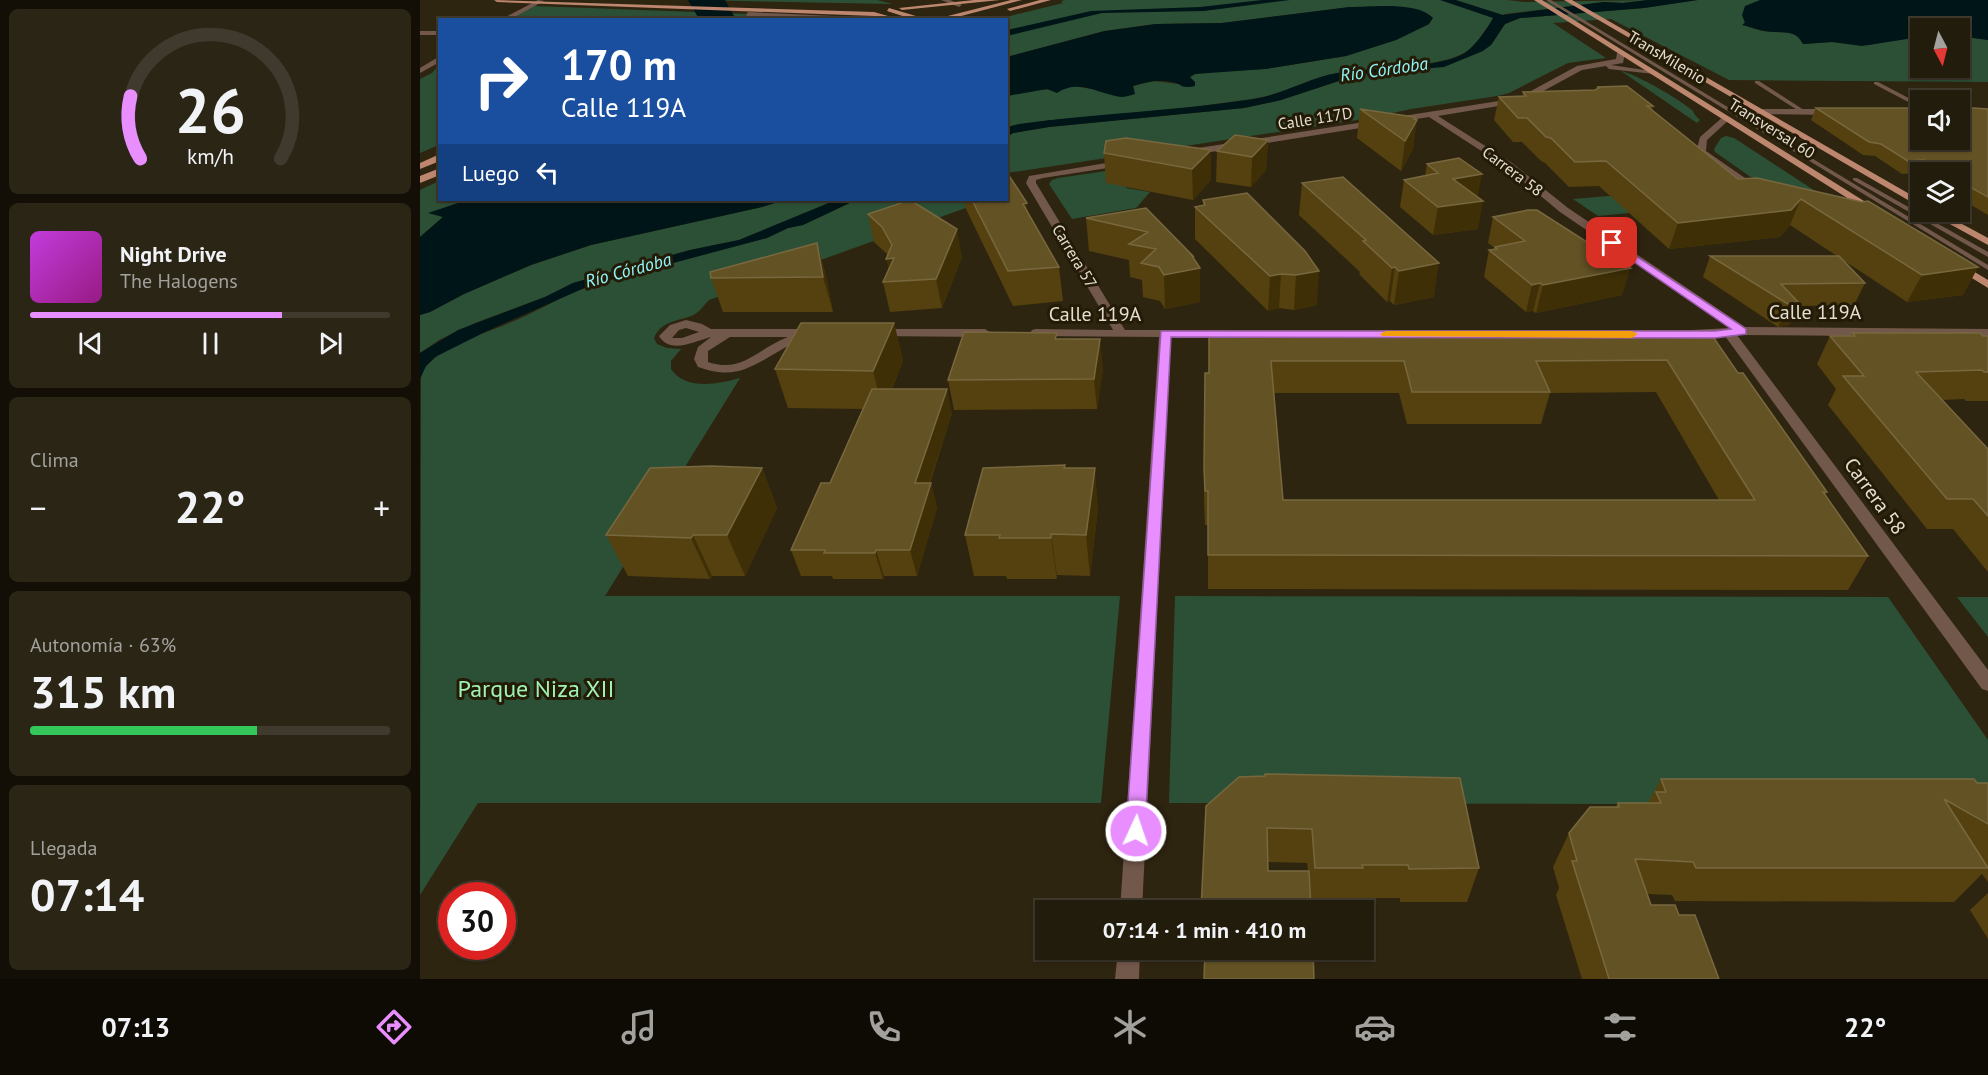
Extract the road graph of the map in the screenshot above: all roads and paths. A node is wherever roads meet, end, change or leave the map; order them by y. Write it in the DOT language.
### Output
graph roads {
  1 [pos="496,0"];
  2 [pos="629,0"];
  3 [pos="944,0"];
  4 [pos="997,0"];
  5 [pos="1019,0"];
  6 [pos="1048,0"];
  7 [pos="1537,0"];
  8 [pos="1548,0"];
  9 [pos="1557,0"];
  10 [pos="1567,0"];
  11 [pos="541,1"];
  12 [pos="936,3"];
  13 [pos="959,4"];
  14 [pos="685,5"];
  15 [pos="733,6"];
  16 [pos="877,8"];
  17 [pos="507,18"];
  18 [pos="756,18"];
  19 [pos="835,18"];
  20 [pos="891,18"];
  21 [pos="918,18"];
  22 [pos="943,18"];
  23 [pos="974,18"];
  24 [pos="420,33"];
  25 [pos="438,33"];
  26 [pos="1621,53"];
  27 [pos="438,59"];
  28 [pos="1594,66"];
  29 [pos="420,71"];
  30 [pos="1654,72"];
  31 [pos="1757,82"];
  32 [pos="1876,83"];
  33 [pos="1910,101"];
  34 [pos="1759,112"];
  35 [pos="1804,112"];
  36 [pos="1842,112"];
  37 [pos="1430,114"];
  38 [pos="1727,118"];
  39 [pos="1177,155"];
  40 [pos="438,158"];
  41 [pos="1131,162"];
  42 [pos="420,166"];
  43 [pos="438,172"];
  44 [pos="420,180"];
  45 [pos="1764,193"];
  46 [pos="1910,198"];
  47 [pos="1857,213"];
  48 [pos="1883,217"];
  49 [pos="1951,222"];
  50 [pos="1988,243"];
  51 [pos="1988,255"];
  52 [pos="1950,260"];
  53 [pos="1988,268"];
  54 [pos="1988,285"];
  55 [pos="1735,332"];
  56 [pos="1984,332"];
  57 [pos="708,333"];
  58 [pos="729,333"];
  59 [pos="860,333"];
  60 [pos="998,333"];
  61 [pos="1020,333"];
  62 [pos="1121,333"];
  63 [pos="1165,334"];
  64 [pos="1243,334"];
  65 [pos="1685,334"];
  66 [pos="1988,684"];
  67 [pos="1132,900"];
  68 [pos="1128,960"];
  69 [pos="1127,979"];
  1 -- 11 [label="main road"];
  2 -- 14 [label="main road"];
  3 -- 13 [label="street"];
  4 -- 13 [label="main road"];
  5 -- 22 [label="main road"];
  6 -- 23 [label="main road"];
  7 -- 26 [label="main road, Transversal 60"];
  8 -- 53 [label="lane, TransMilenio"];
  9 -- 51 [label="lane, TransMilenio"];
  10 -- 34 [label="main road, Transversal 60"];
  11 -- 14 [label="main road"];
  11 -- 17 [label="street"];
  12 -- 13 [label="main road"];
  12 -- 16 [label="main road"];
  14 -- 15 [label="main road"];
  15 -- 16 [label="main road"];
  15 -- 20 [label="main road"];
  16 -- 21 [label="main road"];
  18 -- 19 [label="street"];
  24 -- 25 [label="street"];
  26 -- 28 [label="street, Calle 117D"];
  26 -- 30 [label="main road, Transversal 60"];
  27 -- 29 [label="street"];
  28 -- 30 [label="street, Calle 117D"];
  28 -- 37 [label="street, Calle 117D"];
  30 -- 38 [label="main road, Transversal 60"];
  31 -- 35 [label="lane"];
  32 -- 33 [label="lane"];
  34 -- 35 [label="street"];
  34 -- 46 [label="main road, Transversal 60"];
  35 -- 36 [label="street"];
  37 -- 39 [label="street, Calle 117D"];
  37 -- 55 [label="street, Carrera 58"];
  38 -- 45 [label="street"];
  38 -- 48 [label="main road, Transversal 60"];
  40 -- 42 [label="main road"];
  41 -- 62 [label="street, Carrera 57"];
  43 -- 44 [label="main road"];
  47 -- 48 [label="street"];
  49 -- 50 [label="main road"];
  52 -- 54 [label="main road"];
  55 -- 56 [label="street, Calle 119A"];
  55 -- 65 [label="street, Calle 119A"];
  55 -- 66 [label="street, Carrera 58"];
  57 -- 58 [label="street"];
  58 -- 58 [label="street"];
  59 -- 60 [label="street"];
  61 -- 62 [label="street, Calle 119A"];
  62 -- 63 [label="street, Calle 119A"];
  63 -- 64 [label="street, Calle 119A"];
  63 -- 67 [label="street"];
  68 -- 69 [label="street"];
}
